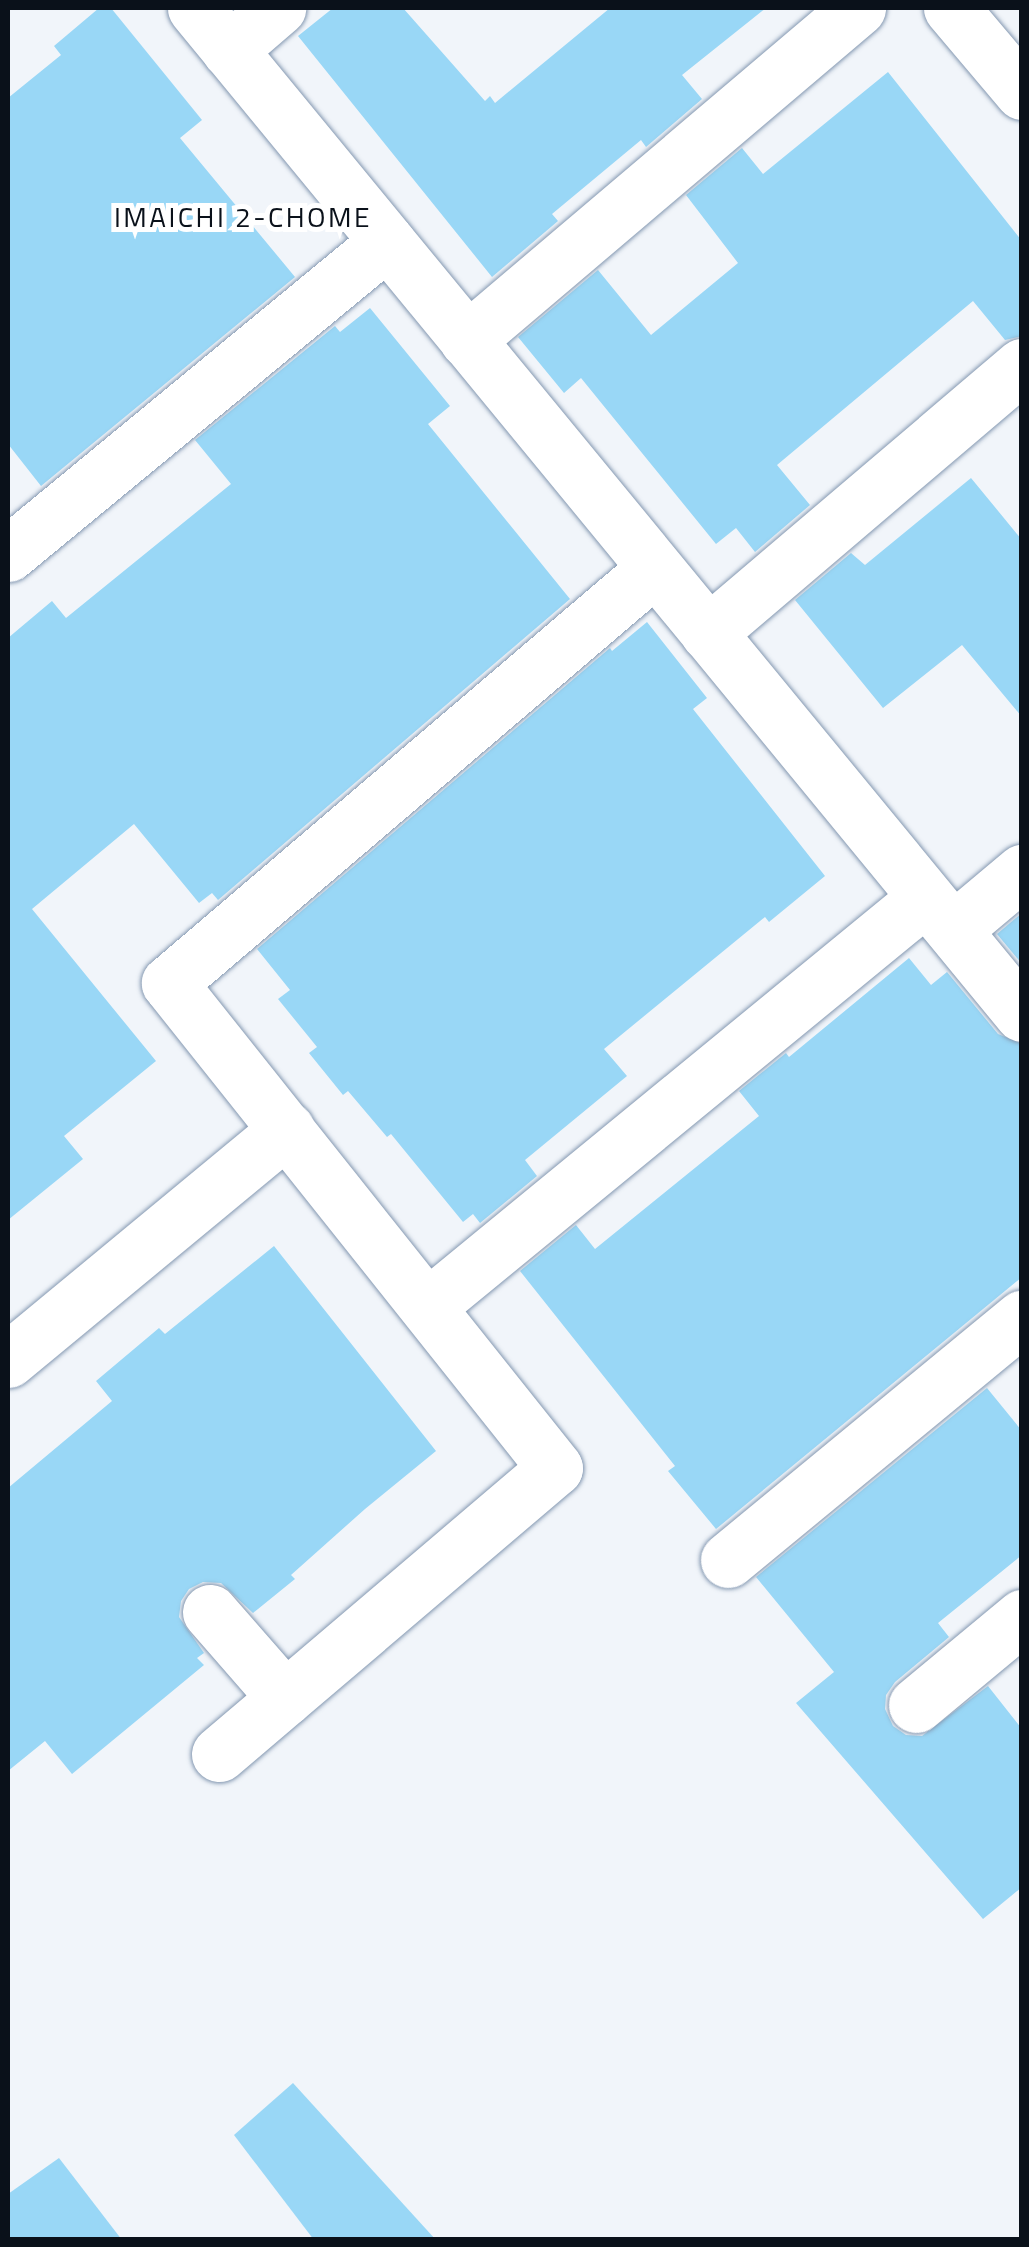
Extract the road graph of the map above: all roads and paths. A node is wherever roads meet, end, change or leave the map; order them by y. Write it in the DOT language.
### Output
graph roads {
  1 [pos="196,8"];
  2 [pos="278,8"];
  3 [pos="858,8"];
  4 [pos="986,25"];
  5 [pos="229,50"];
  6 [pos="1022,92"];
  7 [pos="387,242"];
  8 [pos="467,340"];
  9 [pos="1022,366"];
  10 [pos="8,554"];
  11 [pos="654,568"];
  12 [pos="708,633"];
  13 [pos="1022,872"];
  14 [pos="939,914"];
  15 [pos="1022,1014"];
  16 [pos="286,1129"];
  17 [pos="428,1306"];
  18 [pos="1022,1318"];
  19 [pos="8,1360"];
  20 [pos="728,1560"];
  21 [pos="210,1612"];
  22 [pos="1022,1617"];
  23 [pos="285,1698"];
  24 [pos="916,1704"];
  25 [pos="218,1754"];
  1 -- 5 [label="street"];
  2 -- 5 [label="street"];
  3 -- 8 [label="street"];
  4 -- 6 [label="street"];
  5 -- 7 [label="street"];
  7 -- 8 [label="street"];
  7 -- 10 [label="street"];
  8 -- 11 [label="street"];
  9 -- 12 [label="street"];
  11 -- 12 [label="street"];
  11 -- 16 [label="street"];
  12 -- 14 [label="street"];
  13 -- 14 [label="street"];
  14 -- 15 [label="street"];
  14 -- 17 [label="street"];
  16 -- 17 [label="street"];
  16 -- 19 [label="street"];
  17 -- 23 [label="street"];
  18 -- 20 [label="street"];
  21 -- 23 [label="street"];
  22 -- 24 [label="street"];
  23 -- 25 [label="street"];
}
